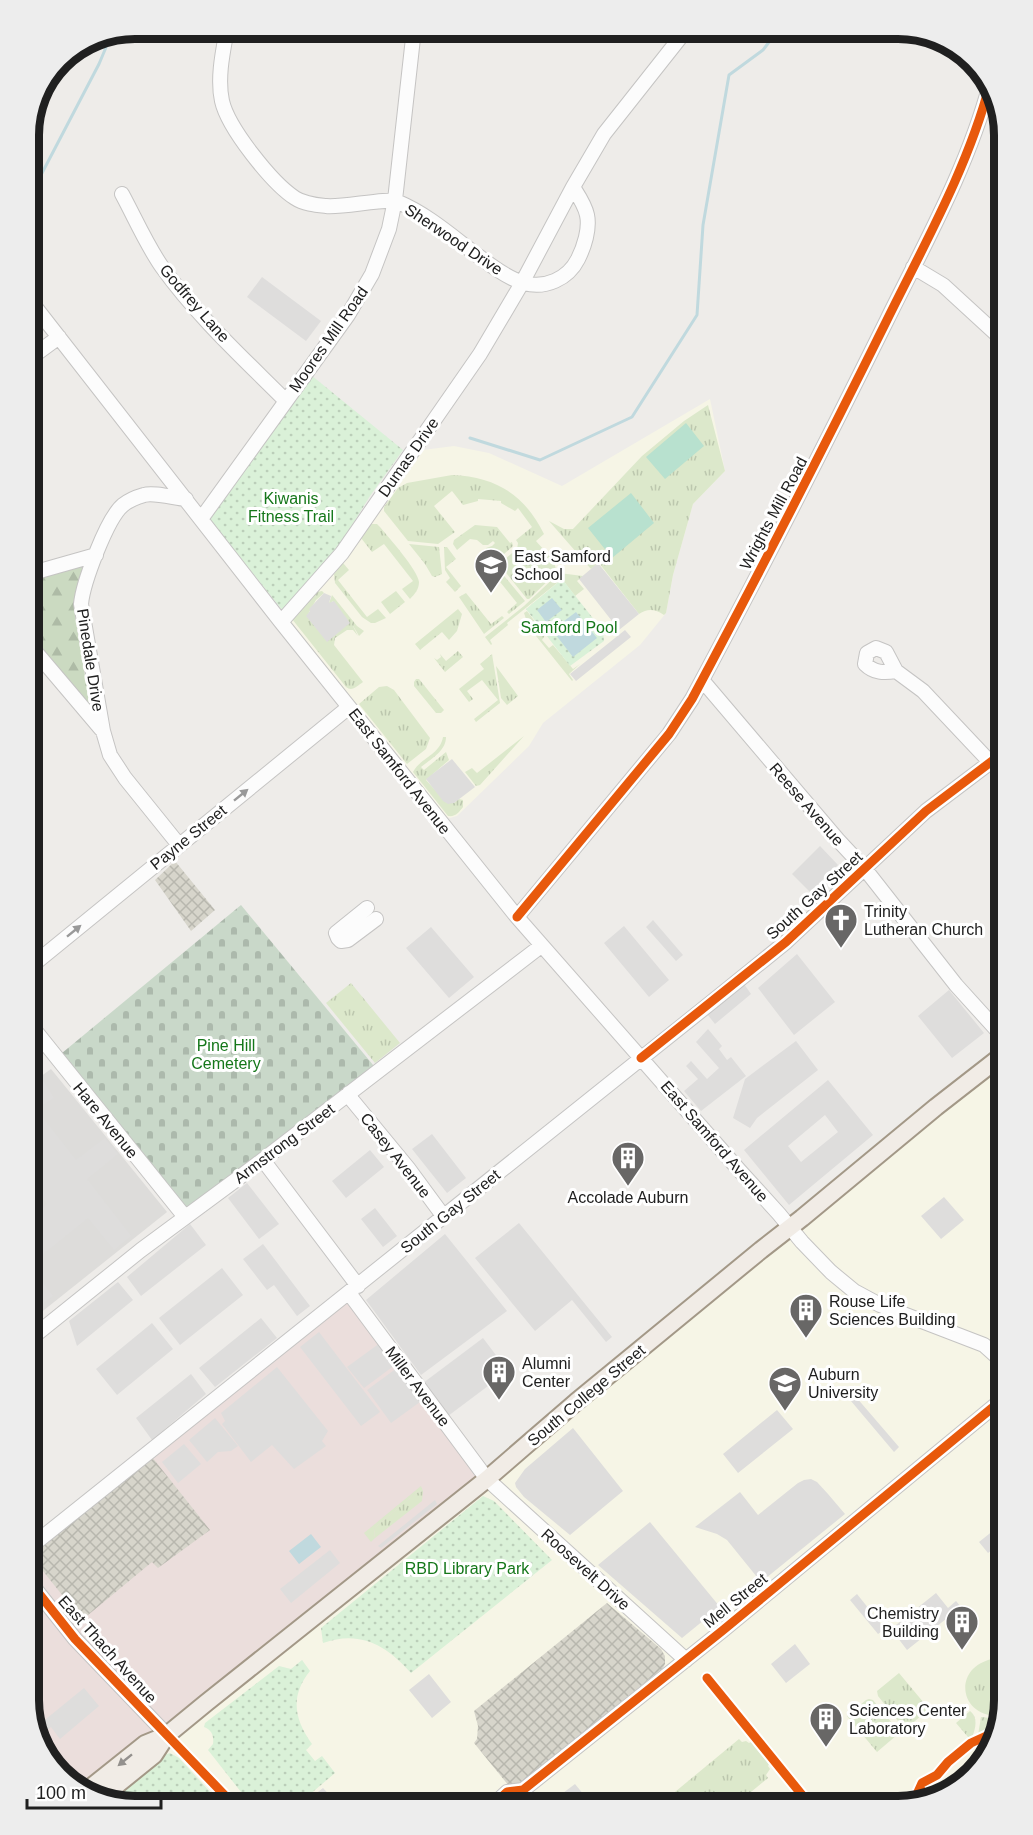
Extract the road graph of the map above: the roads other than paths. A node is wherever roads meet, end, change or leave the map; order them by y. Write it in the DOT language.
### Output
graph roads {
  1 [pos="225,39"];
  2 [pos="413,39"];
  3 [pos="679,39"];
  4 [pos="986,98"];
  5 [pos="573,187"];
  6 [pos="122,194"];
  7 [pos="395,200"];
  8 [pos="913,267"];
  9 [pos="522,283"];
  10 [pos="39,312"];
  11 [pos="994,331"];
  12 [pos="58,337"];
  13 [pos="39,351"];
  14 [pos="285,400"];
  15 [pos="186,499"];
  16 [pos="201,519"];
  17 [pos="96,555"];
  18 [pos="39,571"];
  19 [pos="281,622"];
  20 [pos="39,656"];
  21 [pos="896,671"];
  22 [pos="702,680"];
  23 [pos="349,707"];
  24 [pos="103,731"];
  25 [pos="994,759"];
  26 [pos="990,762"];
  27 [pos="179,845"];
  28 [pos="865,869"];
  29 [pos="367,908"];
  30 [pos="517,917"];
  31 [pos="376,920"];
  32 [pos="541,946"];
  33 [pos="39,960"];
  34 [pos="994,1026"];
  35 [pos="39,1036"];
  36 [pos="641,1058"];
  37 [pos="994,1062"];
  38 [pos="349,1093"];
  39 [pos="263,1160"];
  40 [pos="184,1217"];
  41 [pos="444,1217"];
  42 [pos="790,1228"];
  43 [pos="353,1289"];
  44 [pos="39,1331"];
  45 [pos="994,1354"];
  46 [pos="994,1407"];
  47 [pos="487,1479"];
  48 [pos="39,1539"];
  49 [pos="39,1595"];
  50 [pos="686,1660"];
  51 [pos="168,1735"];
  52 [pos="92,1786"];
  53 [pos="108,1792"];
  54 [pos="503,1796"];
  1 -- 7 [label="street, Sherwood Drive"];
  2 -- 7 [label="street, Moores Mill Road"];
  3 -- 5 [label="street, Dumas Drive"];
  4 -- 8 [label="street, Wrights Mill Road"];
  5 -- 9 [label="street, Dumas Drive"];
  5 -- 9 [label="street"];
  6 -- 14 [label="street, Godfrey Lane"];
  7 -- 9 [label="street, Sherwood Drive"];
  7 -- 14 [label="street, Moores Mill Road"];
  8 -- 11 [label="street"];
  8 -- 22 [label="street, Wrights Mill Road"];
  9 -- 19 [label="street, Dumas Drive"];
  10 -- 12 [label="street, East Samford Avenue"];
  12 -- 13 [label="street"];
  12 -- 15 [label="street, East Samford Avenue"];
  14 -- 16 [label="street, Moores Mill Road"];
  15 -- 16 [label="street, East Samford Avenue"];
  15 -- 17 [label="street, Pinedale Drive"];
  16 -- 19 [label="street, East Samford Avenue"];
  17 -- 18 [label="street"];
  17 -- 24 [label="street, Pinedale Drive"];
  19 -- 23 [label="street, East Samford Avenue"];
  20 -- 24 [label="street, Pinedale Drive"];
  21 -- 26 [label="street"];
  22 -- 28 [label="street, Reese Avenue"];
  22 -- 30 [label="street, Wrights Mill Road"];
  27 -- 23 [label="street, Payne Street, one-way"];
  23 -- 30 [label="street, East Samford Avenue"];
  24 -- 27 [label="street, Pinedale Drive"];
  25 -- 26 [label="street, South Gay Street"];
  26 -- 28 [label="street, South Gay Street"];
  33 -- 27 [label="street, Payne Street, one-way"];
  28 -- 34 [label="street, Reese Avenue"];
  28 -- 36 [label="street, South Gay Street"];
  29 -- 31 [label="street"];
  30 -- 32 [label="street, East Samford Avenue"];
  32 -- 36 [label="street, East Samford Avenue"];
  32 -- 38 [label="street, Armstrong Street"];
  35 -- 40 [label="street, Hare Avenue"];
  36 -- 41 [label="street, South Gay Street"];
  36 -- 42 [label="street, East Samford Avenue"];
  37 -- 42 [label="main road, South College Street"];
  38 -- 39 [label="street, Armstrong Street"];
  38 -- 41 [label="street, Casey Avenue"];
  39 -- 40 [label="street, Armstrong Street"];
  39 -- 43 [label="street, Miller Avenue"];
  40 -- 44 [label="street, Armstrong Street"];
  41 -- 43 [label="street, South Gay Street"];
  42 -- 45 [label="street, East Samford Avenue"];
  42 -- 47 [label="main road, South College Street"];
  43 -- 47 [label="street, Miller Avenue"];
  43 -- 48 [label="street, South Gay Street"];
  46 -- 50 [label="street, Mell Street"];
  47 -- 50 [label="street, Roosevelt Drive"];
  47 -- 51 [label="main road, South College Street"];
  49 -- 51 [label="street, East Thach Avenue"];
  50 -- 54 [label="street, Mell Street"];
  51 -- 52 [label="main road, South College Street, one-way"];
  51 -- 53 [label="main road, South College Street"];
}
